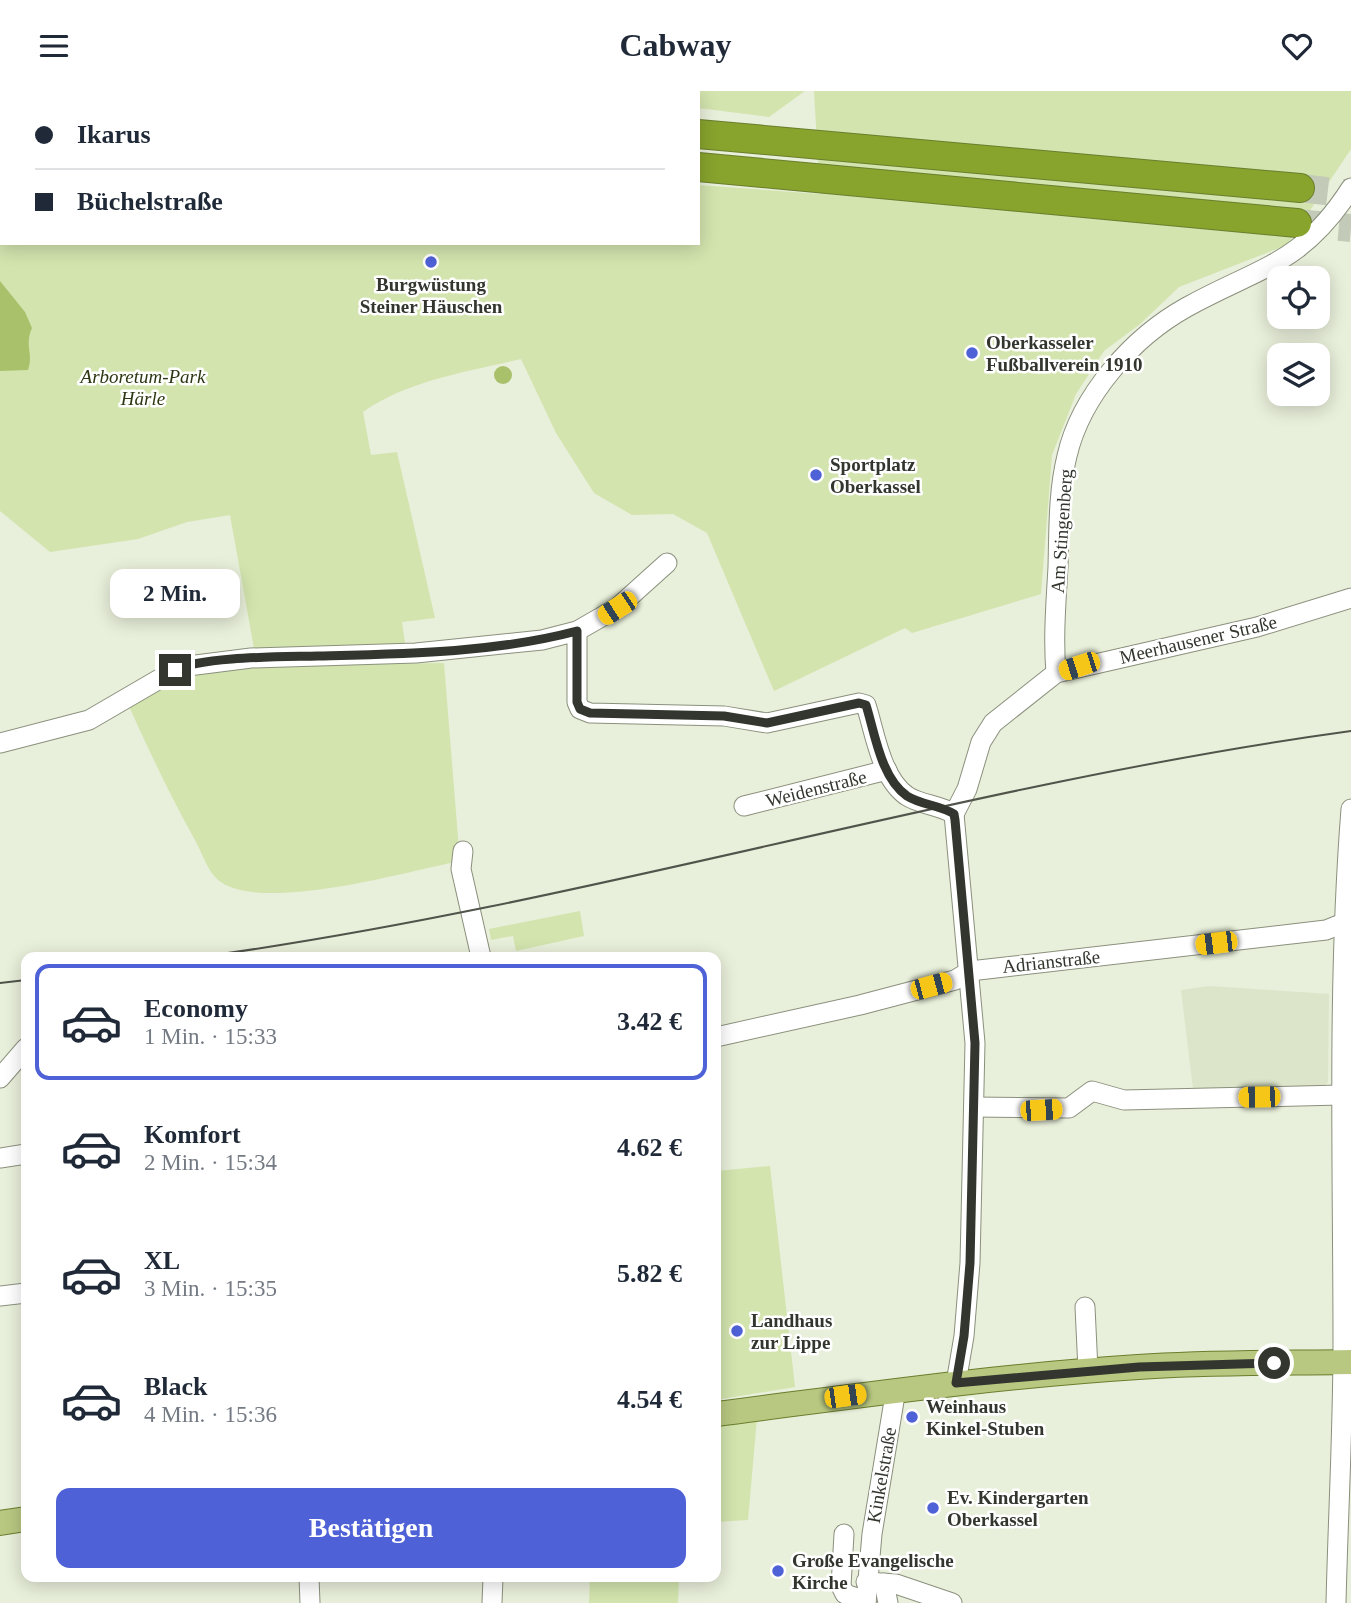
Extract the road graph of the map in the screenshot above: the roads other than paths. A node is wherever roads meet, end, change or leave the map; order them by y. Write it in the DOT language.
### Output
graph roads {
  1 [pos="700,134"];
  2 [pos="700,167"];
  3 [pos="1300,188"];
  4 [pos="1351,188"];
  5 [pos="1297,223"];
  6 [pos="667,563"];
  7 [pos="1350,601"];
  8 [pos="577,631"];
  9 [pos="1056,673"];
  10 [pos="0,743"];
  11 [pos="887,770"];
  12 [pos="744,806"];
  13 [pos="1351,809"];
  14 [pos="954,814"];
  15 [pos="463,851"];
  16 [pos="1348,921"];
  17 [pos="480,952"];
  18 [pos="970,971"];
  19 [pos="721,1036"];
  20 [pos="21,1054"];
  21 [pos="0,1079"];
  22 [pos="1341,1095"];
  23 [pos="974,1107"];
  24 [pos="21,1155"];
  25 [pos="0,1158"];
  26 [pos="21,1294"];
  27 [pos="0,1296"];
  28 [pos="1086,1307"];
  29 [pos="1347,1362"];
  30 [pos="1088,1370"];
  31 [pos="956,1383"];
  32 [pos="896,1388"];
  33 [pos="721,1413"];
  34 [pos="21,1520"];
  35 [pos="0,1523"];
  36 [pos="844,1534"];
  37 [pos="309,1582"];
  38 [pos="493,1582"];
  39 [pos="870,1592"];
  40 [pos="310,1603"];
  41 [pos="492,1603"];
  42 [pos="888,1603"];
  43 [pos="952,1603"];
  44 [pos="1336,1603"];
  1 -- 3 [label="highway"];
  2 -- 5 [label="highway"];
  4 -- 9 [label="street, Am Stingenberg"];
  6 -- 8 [label="street"];
  7 -- 9 [label="street, Meerhausener Straße"];
  8 -- 10 [label="street"];
  8 -- 11 [label="street"];
  9 -- 14 [label="street, Meerhausener Straße"];
  11 -- 12 [label="street, Weidenstraße"];
  11 -- 14 [label="street"];
  13 -- 16 [label="street"];
  14 -- 18 [label="street"];
  15 -- 17 [label="street"];
  16 -- 18 [label="street, Adrianstraße"];
  16 -- 22 [label="street"];
  18 -- 19 [label="street, Adrianstraße"];
  18 -- 23 [label="street"];
  20 -- 21 [label="street"];
  22 -- 23 [label="street"];
  22 -- 29 [label="street"];
  23 -- 31 [label="street"];
  24 -- 25 [label="street"];
  26 -- 27 [label="street"];
  28 -- 30 [label="street"];
  29 -- 30 [label="main road"];
  29 -- 44 [label="street"];
  30 -- 31 [label="main road"];
  31 -- 32 [label="main road"];
  32 -- 33 [label="main road"];
  32 -- 39 [label="street, Kinkelstraße"];
  34 -- 35 [label="main road"];
  36 -- 39 [label="street"];
  37 -- 40 [label="street"];
  38 -- 41 [label="street"];
  39 -- 42 [label="street"];
  39 -- 43 [label="street"];
}
